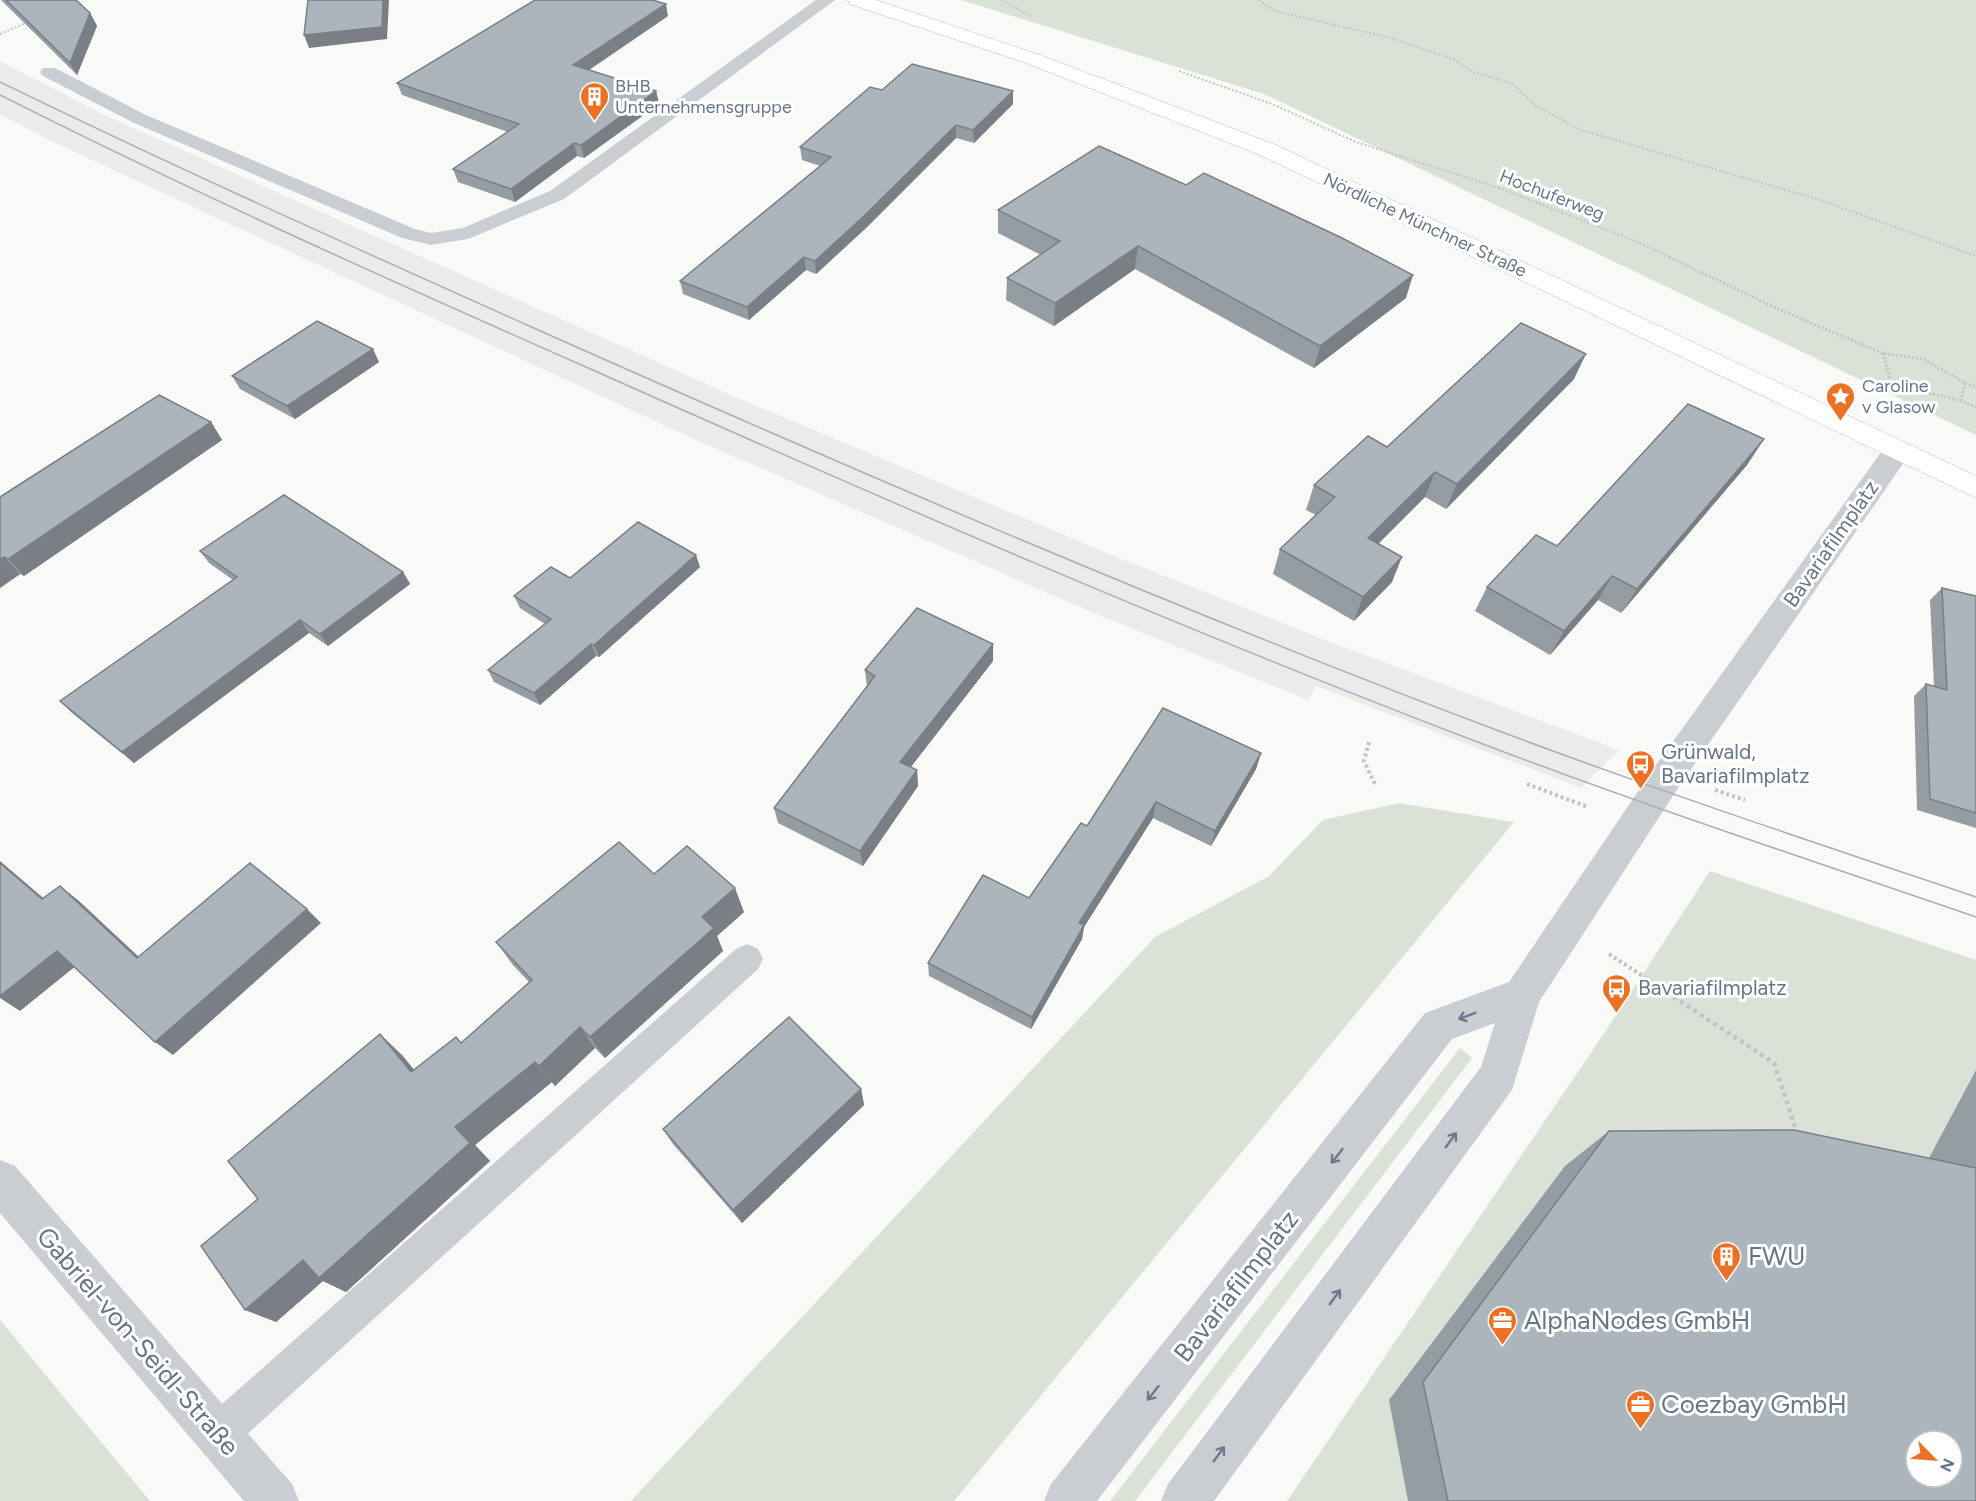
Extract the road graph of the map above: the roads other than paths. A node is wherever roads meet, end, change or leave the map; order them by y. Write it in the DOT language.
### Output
graph roads {
  1 [pos="827,0"];
  2 [pos="857,0"];
  3 [pos="49,72"];
  4 [pos="1897,451"];
  5 [pos="1976,488"];
  6 [pos="747,959"];
  7 [pos="1522,995"];
  8 [pos="0,1181"];
  9 [pos="218,1434"];
  10 [pos="275,1501"];
  11 [pos="1068,1501"];
  12 [pos="1185,1501"];
  1 -- 3 [label="lane"];
  2 -- 4 [label="main road, Nördliche Münchner Straße"];
  4 -- 5 [label="main road, Nördliche Münchner Straße"];
  4 -- 7 [label="street, Bavariafilmplatz"];
  6 -- 9 [label="lane"];
  7 -- 11 [label="street, Bavariafilmplatz, one-way"];
  12 -- 7 [label="street, Bavariafilmplatz, one-way"];
  8 -- 9 [label="street, Gabriel-von-Seidl-Straße"];
  9 -- 10 [label="street, Gabriel-von-Seidl-Straße"];
}
